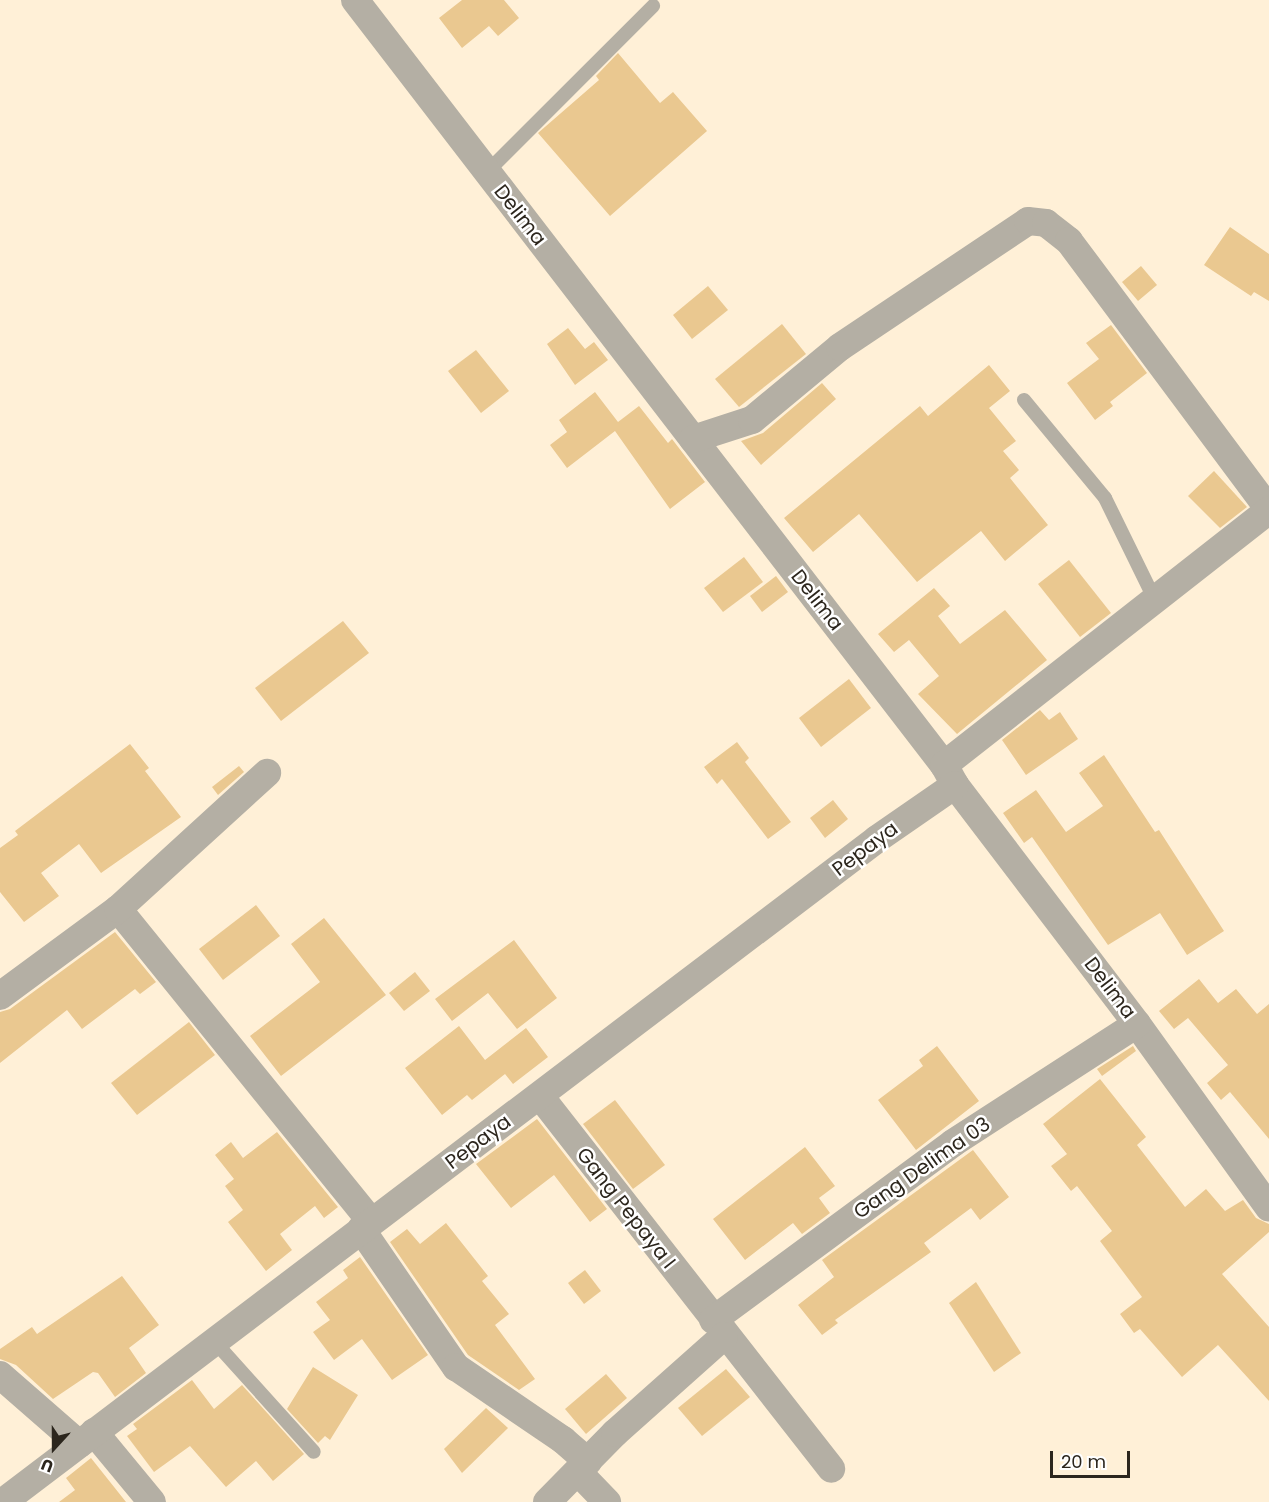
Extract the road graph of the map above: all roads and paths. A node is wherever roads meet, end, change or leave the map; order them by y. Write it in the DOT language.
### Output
graph roads {
  1 [pos="355,0"];
  2 [pos="653,6"];
  3 [pos="487,172"];
  4 [pos="1024,400"];
  5 [pos="693,440"];
  6 [pos="1269,509"];
  7 [pos="1155,600"];
  8 [pos="267,773"];
  9 [pos="950,775"];
  10 [pos="118,909"];
  11 [pos="0,996"];
  12 [pos="1137,1024"];
  13 [pos="540,1096"];
  14 [pos="1269,1208"];
  15 [pos="366,1225"];
  16 [pos="718,1328"];
  17 [pos="214,1341"];
  18 [pos="0,1375"];
  19 [pos="87,1438"];
  20 [pos="314,1452"];
  21 [pos="583,1467"];
  22 [pos="831,1469"];
  23 [pos="9,1500"];
  24 [pos="152,1502"];
  25 [pos="548,1502"];
  26 [pos="607,1502"];
  1 -- 3 [label="street, Delima"];
  2 -- 3 [label="lane"];
  3 -- 5 [label="street, Delima"];
  4 -- 7 [label="lane"];
  5 -- 6 [label="street"];
  5 -- 9 [label="street, Delima"];
  6 -- 7 [label="street, Pepaya"];
  7 -- 9 [label="street, Pepaya"];
  8 -- 10 [label="street"];
  9 -- 12 [label="street, Delima"];
  9 -- 13 [label="street, Pepaya"];
  10 -- 11 [label="street"];
  10 -- 15 [label="street"];
  12 -- 14 [label="street, Delima"];
  12 -- 16 [label="street, Gang Delima 03"];
  13 -- 15 [label="street, Pepaya"];
  13 -- 16 [label="street, Gang Pepaya I"];
  15 -- 17 [label="street, Pepaya"];
  15 -- 21 [label="street"];
  16 -- 21 [label="street, Gang Delima 03"];
  16 -- 22 [label="street, Gang Pepaya I"];
  17 -- 19 [label="street, Pepaya"];
  17 -- 20 [label="lane"];
  18 -- 19 [label="street"];
  19 -- 23 [label="street, Pepaya"];
  19 -- 24 [label="street"];
  21 -- 25 [label="street, Gang Delima 03"];
  21 -- 26 [label="street"];
}
